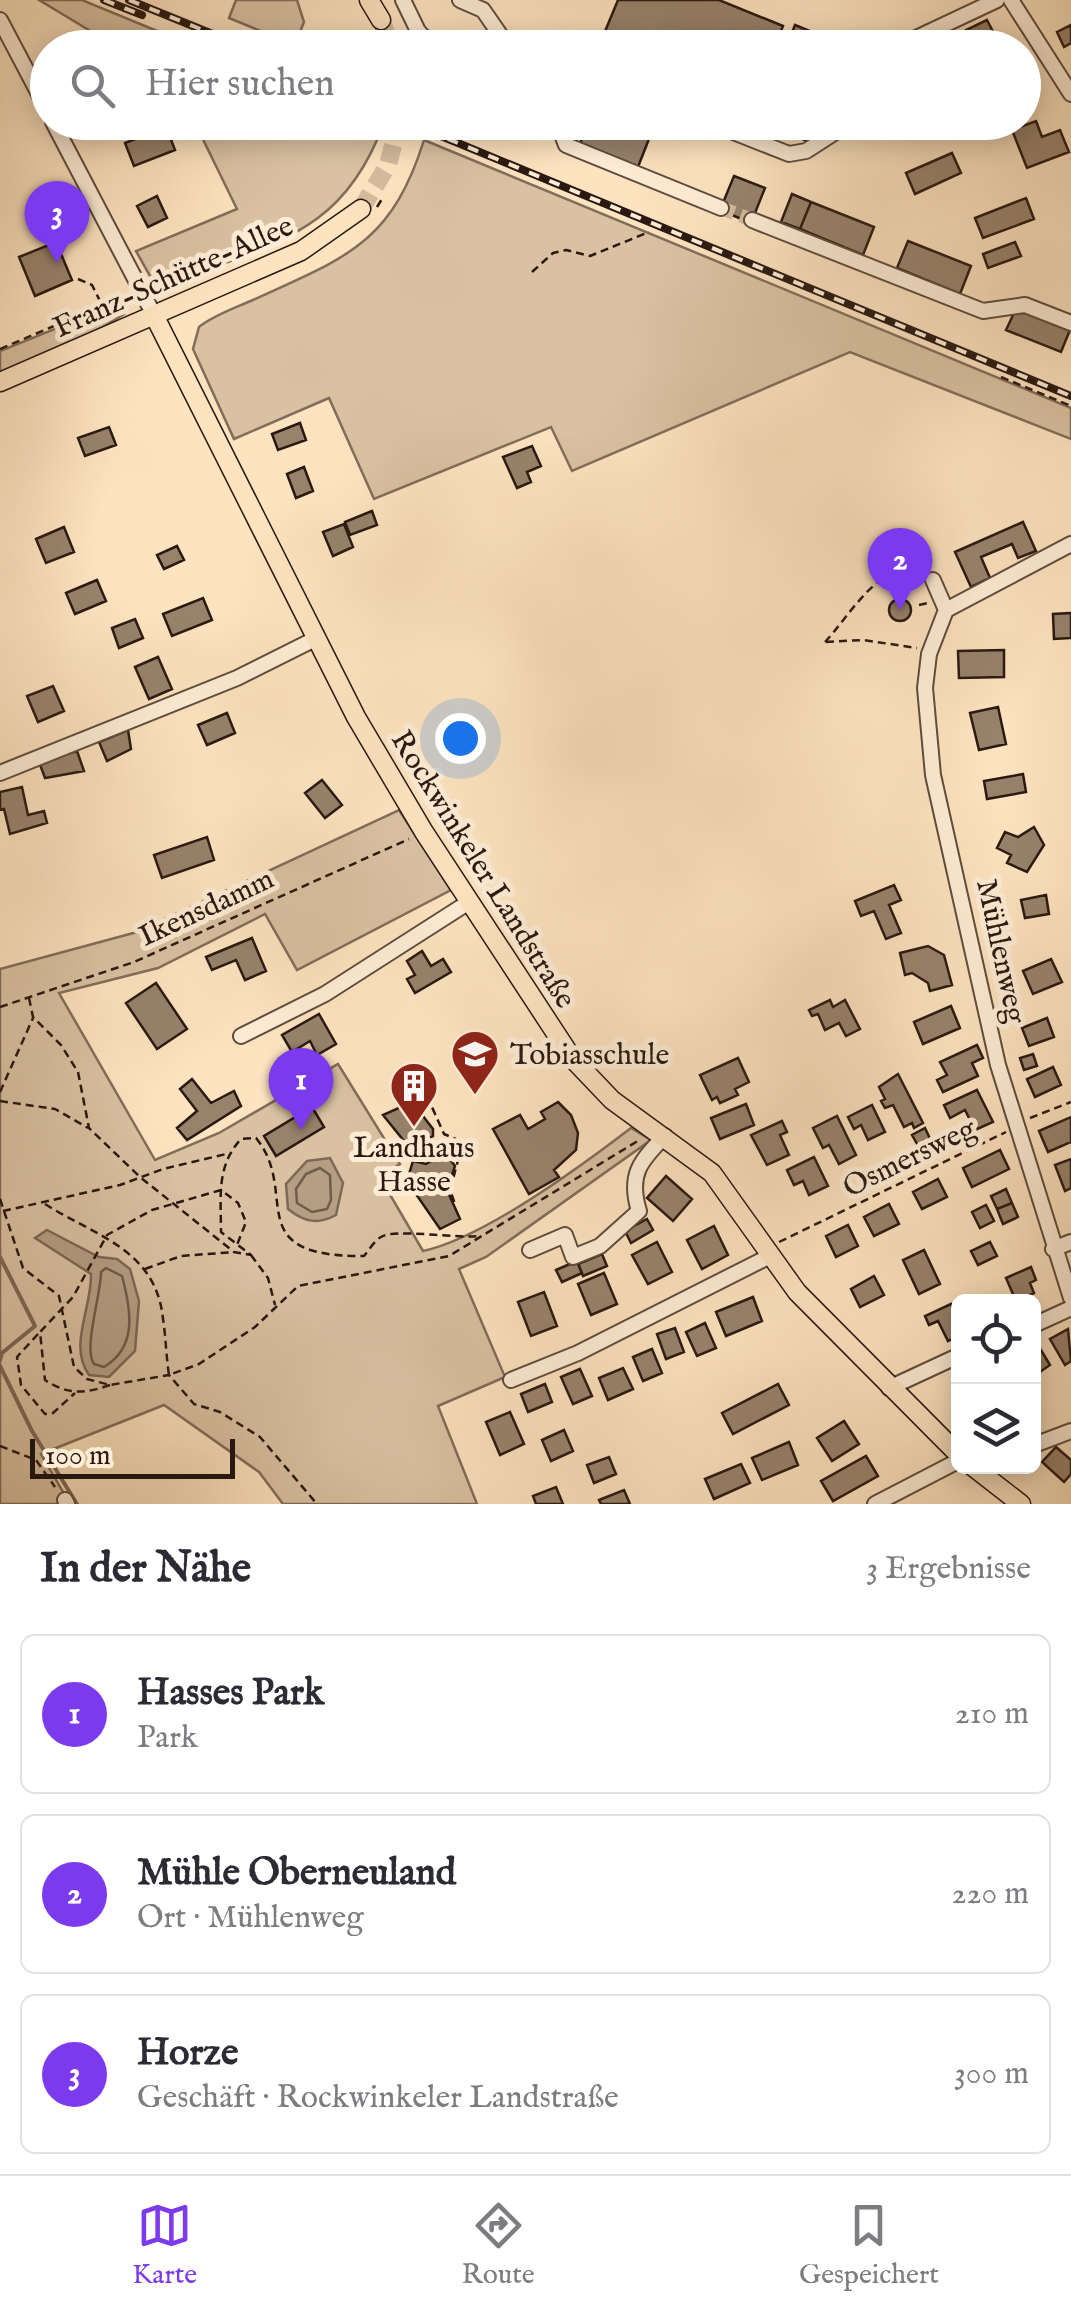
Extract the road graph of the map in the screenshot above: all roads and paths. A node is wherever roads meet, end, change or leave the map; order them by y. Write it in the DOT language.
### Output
graph roads {
  1 [pos="369,0"];
  2 [pos="403,0"];
  3 [pos="460,0"];
  4 [pos="997,0"];
  5 [pos="1012,0"];
  6 [pos="0,20"];
  7 [pos="381,20"];
  8 [pos="417,30"];
  9 [pos="497,30"];
  10 [pos="934,30"];
  11 [pos="1031,30"];
  12 [pos="1041,46"];
  13 [pos="30,77"];
  14 [pos="1071,94"];
  15 [pos="62,140"];
  16 [pos="564,140"];
  17 [pos="752,140"];
  18 [pos="821,140"];
  19 [pos="361,208"];
  20 [pos="721,208"];
  21 [pos="752,220"];
  22 [pos="649,232"];
  23 [pos="532,272"];
  24 [pos="78,279"];
  25 [pos="127,295"];
  26 [pos="103,306"];
  27 [pos="154,315"];
  28 [pos="1071,324"];
  29 [pos="0,349"];
  30 [pos="1001,376"];
  31 [pos="0,382"];
  32 [pos="1071,406"];
  33 [pos="1071,544"];
  34 [pos="933,580"];
  35 [pos="946,610"];
  36 [pos="315,639"];
  37 [pos="929,654"];
  38 [pos="0,773"];
  39 [pos="424,832"];
  40 [pos="469,902"];
  41 [pos="29,998"];
  42 [pos="0,1008"];
  43 [pos="34,1017"];
  44 [pos="241,1036"];
  45 [pos="410,1078"];
  46 [pos="0,1092"];
  47 [pos="0,1100"];
  48 [pos="1071,1102"];
  49 [pos="1015,1126"];
  50 [pos="88,1128"];
  51 [pos="659,1132"];
  52 [pos="228,1154"];
  53 [pos="140,1177"];
  54 [pos="221,1190"];
  55 [pos="0,1200"];
  56 [pos="45,1204"];
  57 [pos="177,1204"];
  58 [pos="455,1204"];
  59 [pos="3,1211"];
  60 [pos="8,1231"];
  61 [pos="0,1235"];
  62 [pos="108,1235"];
  63 [pos="480,1236"];
  64 [pos="1071,1242"];
  65 [pos="237,1245"];
  66 [pos="1053,1249"];
  67 [pos="530,1250"];
  68 [pos="234,1252"];
  69 [pos="250,1255"];
  70 [pos="770,1256"];
  71 [pos="144,1270"];
  72 [pos="1071,1298"];
  73 [pos="275,1306"];
  74 [pos="1071,1308"];
  75 [pos="63,1309"];
  76 [pos="1041,1322"];
  77 [pos="40,1332"];
  78 [pos="951,1359"];
  79 [pos="168,1375"];
  80 [pos="512,1380"];
  81 [pos="110,1384"];
  82 [pos="889,1388"];
  83 [pos="76,1392"];
  84 [pos="1071,1431"];
  85 [pos="1041,1442"];
  86 [pos="0,1446"];
  87 [pos="951,1451"];
  88 [pos="951,1462"];
  89 [pos="983,1474"];
  90 [pos="66,1502"];
  91 [pos="317,1504"];
  92 [pos="875,1504"];
  93 [pos="1022,1504"];
  1 -- 7 [label="main road"];
  2 -- 8 [label="street"];
  3 -- 9 [label="street"];
  4 -- 10 [label="street"];
  5 -- 11 [label="street"];
  6 -- 13 [label="street"];
  12 -- 14 [label="street"];
  15 -- 27 [label="street, Rockwinkeler Landstraße"];
  16 -- 20 [label="street"];
  17 -- 18 [label="street"];
  19 -- 27 [label="main road, Franz-Schütte-Allee"];
  21 -- 28 [label="street"];
  22 -- 23 [label="path"];
  24 -- 26 [label="path"];
  25 -- 26 [label="path"];
  26 -- 29 [label="path"];
  27 -- 31 [label="main road, Franz-Schütte-Allee"];
  27 -- 36 [label="main road, Rockwinkeler Landstraße"];
  30 -- 32 [label="path"];
  33 -- 35 [label="street"];
  34 -- 35 [label="street"];
  34 -- 37 [label="path"];
  35 -- 37 [label="street, Mühlenweg"];
  36 -- 38 [label="street"];
  36 -- 39 [label="main road, Rockwinkeler Landstraße"];
  37 -- 49 [label="street, Mühlenweg"];
  39 -- 40 [label="main road, Rockwinkeler Landstraße"];
  39 -- 41 [label="path, Ikensdamm"];
  40 -- 44 [label="street"];
  40 -- 51 [label="main road, Rockwinkeler Landstraße"];
  41 -- 42 [label="path, Ikensdamm"];
  41 -- 43 [label="path"];
  43 -- 46 [label="path"];
  43 -- 50 [label="path"];
  45 -- 58 [label="path"];
  47 -- 50 [label="path"];
  48 -- 49 [label="path, Osmersweg"];
  49 -- 66 [label="street, Mühlenweg"];
  49 -- 70 [label="path, Osmersweg"];
  50 -- 53 [label="path"];
  51 -- 63 [label="path"];
  51 -- 67 [label="street"];
  51 -- 70 [label="main road, Rockwinkeler Landstraße"];
  52 -- 53 [label="path"];
  52 -- 54 [label="path"];
  52 -- 63 [label="path"];
  53 -- 56 [label="path"];
  53 -- 57 [label="path"];
  54 -- 57 [label="path"];
  54 -- 65 [label="path"];
  54 -- 65 [label="path"];
  55 -- 59 [label="path"];
  56 -- 59 [label="path"];
  56 -- 62 [label="path"];
  57 -- 62 [label="path"];
  57 -- 68 [label="path"];
  59 -- 60 [label="path"];
  60 -- 61 [label="path"];
  60 -- 75 [label="path"];
  62 -- 71 [label="path"];
  62 -- 75 [label="path"];
  63 -- 73 [label="path"];
  64 -- 66 [label="street"];
  65 -- 68 [label="path"];
  65 -- 69 [label="path"];
  66 -- 72 [label="street, Mühlenweg"];
  68 -- 69 [label="path"];
  68 -- 71 [label="path"];
  69 -- 73 [label="path"];
  70 -- 80 [label="street"];
  70 -- 82 [label="main road, Rockwinkeler Landstraße"];
  71 -- 79 [label="path"];
  73 -- 79 [label="path"];
  74 -- 76 [label="street"];
  75 -- 77 [label="path"];
  75 -- 81 [label="path"];
  77 -- 83 [label="path"];
  77 -- 83 [label="path"];
  78 -- 82 [label="street"];
  79 -- 81 [label="path"];
  79 -- 91 [label="path"];
  81 -- 83 [label="path"];
  82 -- 87 [label="main road, Rockwinkeler Landstraße"];
  84 -- 85 [label="street"];
  86 -- 90 [label="path"];
  88 -- 92 [label="street"];
  89 -- 93 [label="main road"];
}
